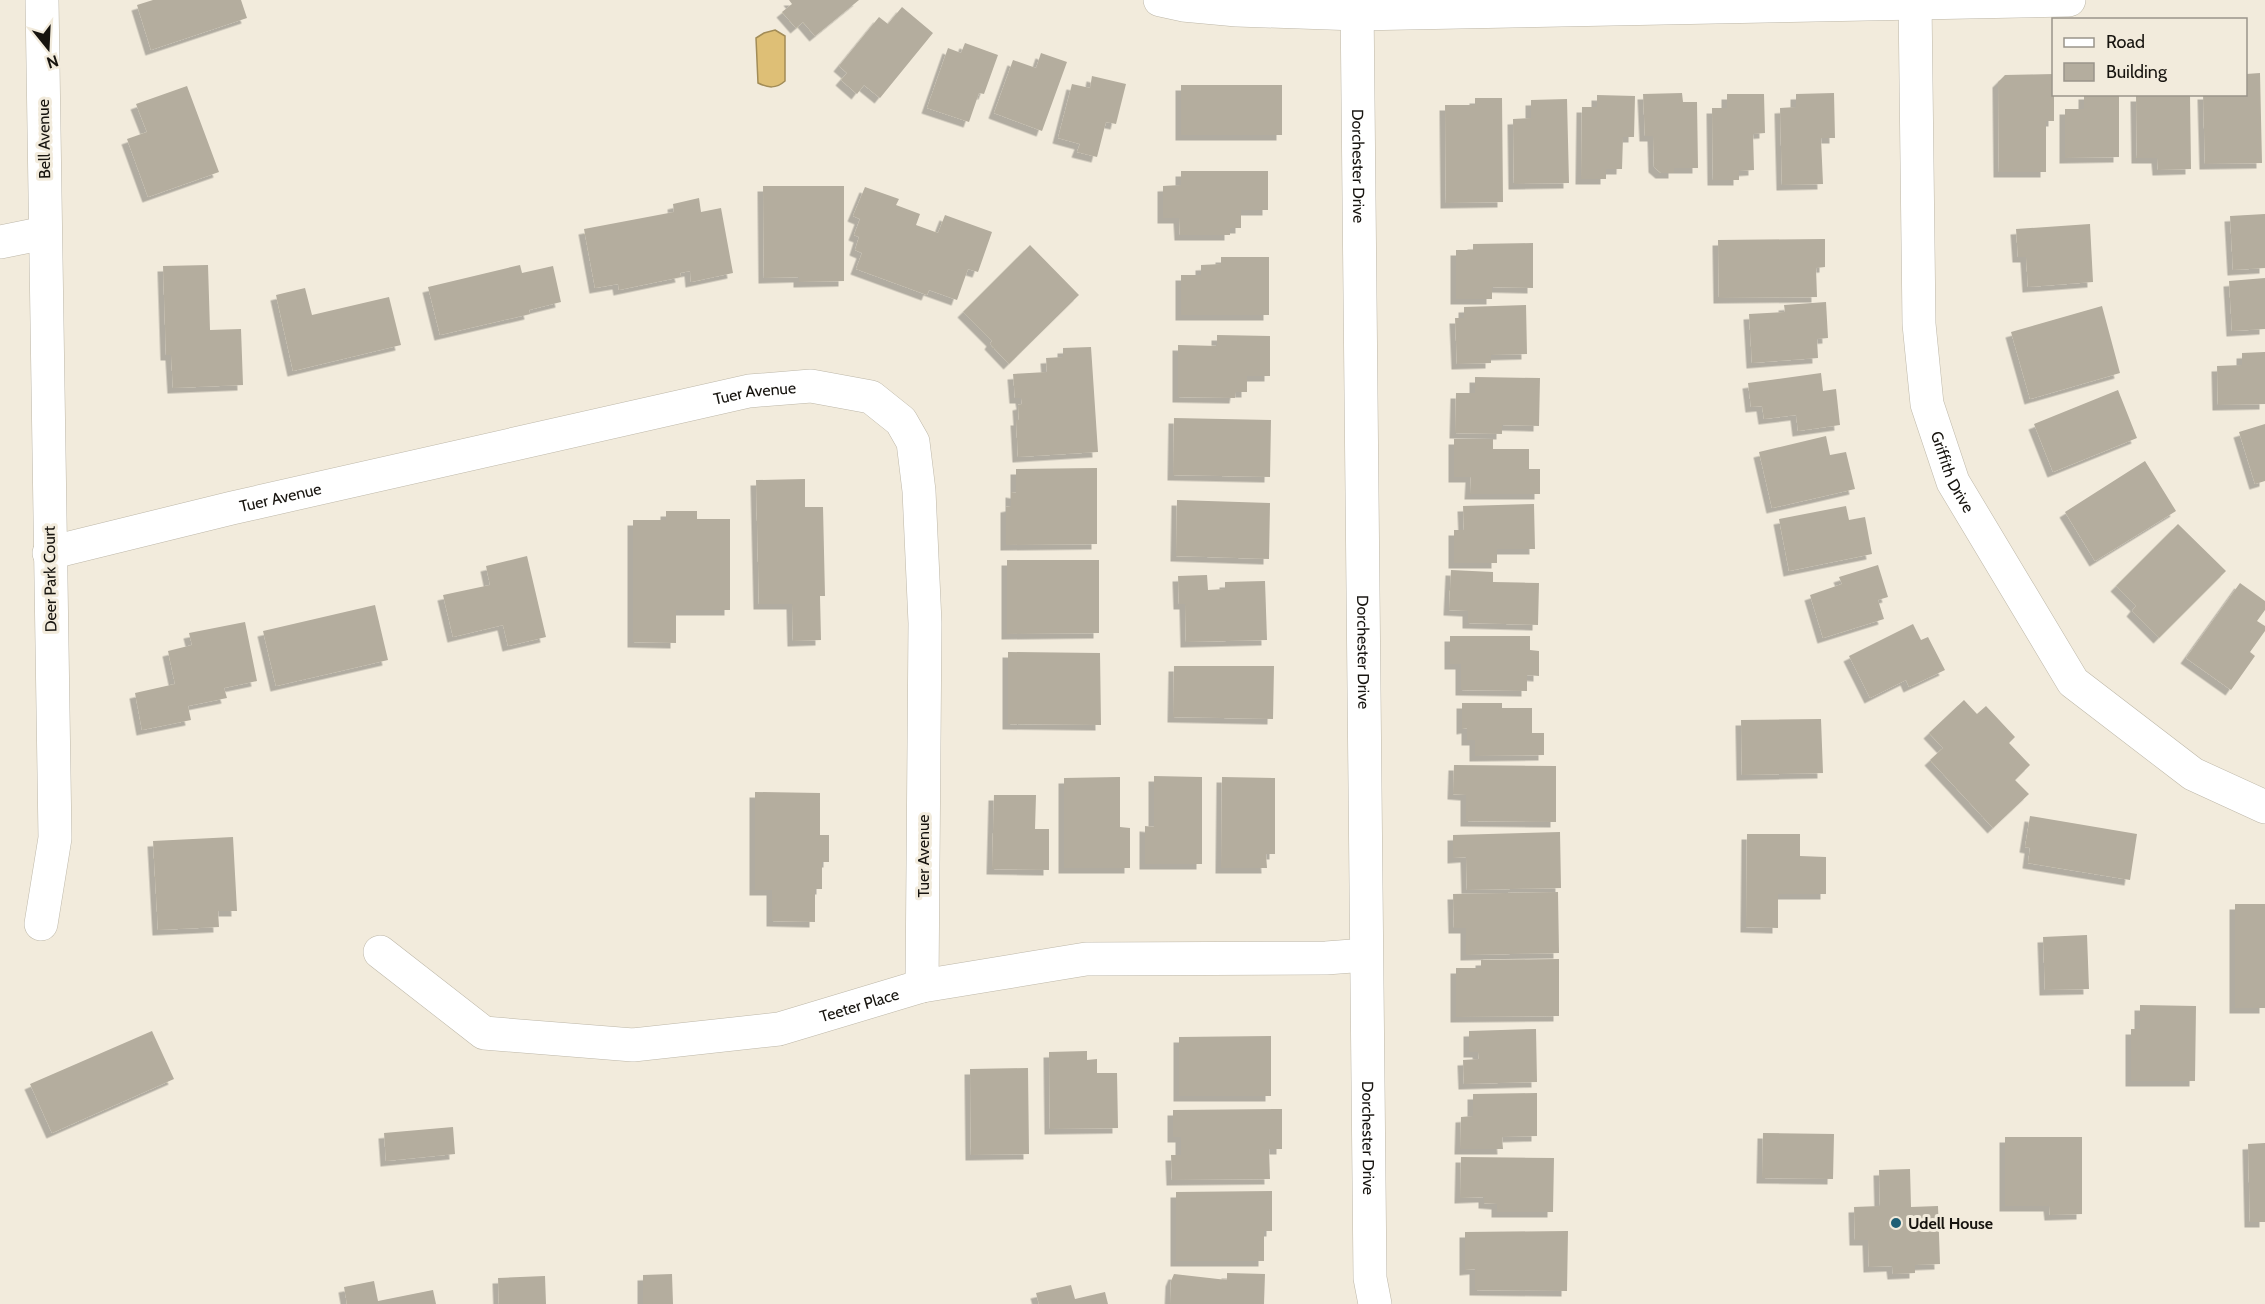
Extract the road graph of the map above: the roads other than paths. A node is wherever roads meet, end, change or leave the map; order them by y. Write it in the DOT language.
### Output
graph roads {
  1 [pos="42,0"];
  2 [pos="1160,0"];
  3 [pos="2069,0"];
  4 [pos="1915,2"];
  5 [pos="1357,7"];
  6 [pos="45,233"];
  7 [pos="0,242"];
  8 [pos="49,552"];
  9 [pos="2265,807"];
  10 [pos="41,924"];
  11 [pos="380,952"];
  12 [pos="1366,955"];
  13 [pos="922,986"];
  14 [pos="1375,1304"];
  1 -- 6 [label="street, Bell Avenue"];
  2 -- 5 [label="street"];
  3 -- 4 [label="street"];
  4 -- 5 [label="street"];
  4 -- 9 [label="street, Griffith Drive"];
  5 -- 12 [label="street, Dorchester Drive"];
  6 -- 7 [label="street"];
  6 -- 8 [label="street, Deer Park Court"];
  8 -- 10 [label="street, Deer Park Court"];
  8 -- 13 [label="street, Tuer Avenue"];
  11 -- 13 [label="street, Teeter Place"];
  12 -- 13 [label="street, Teeter Place"];
  12 -- 14 [label="street, Dorchester Drive"];
}
